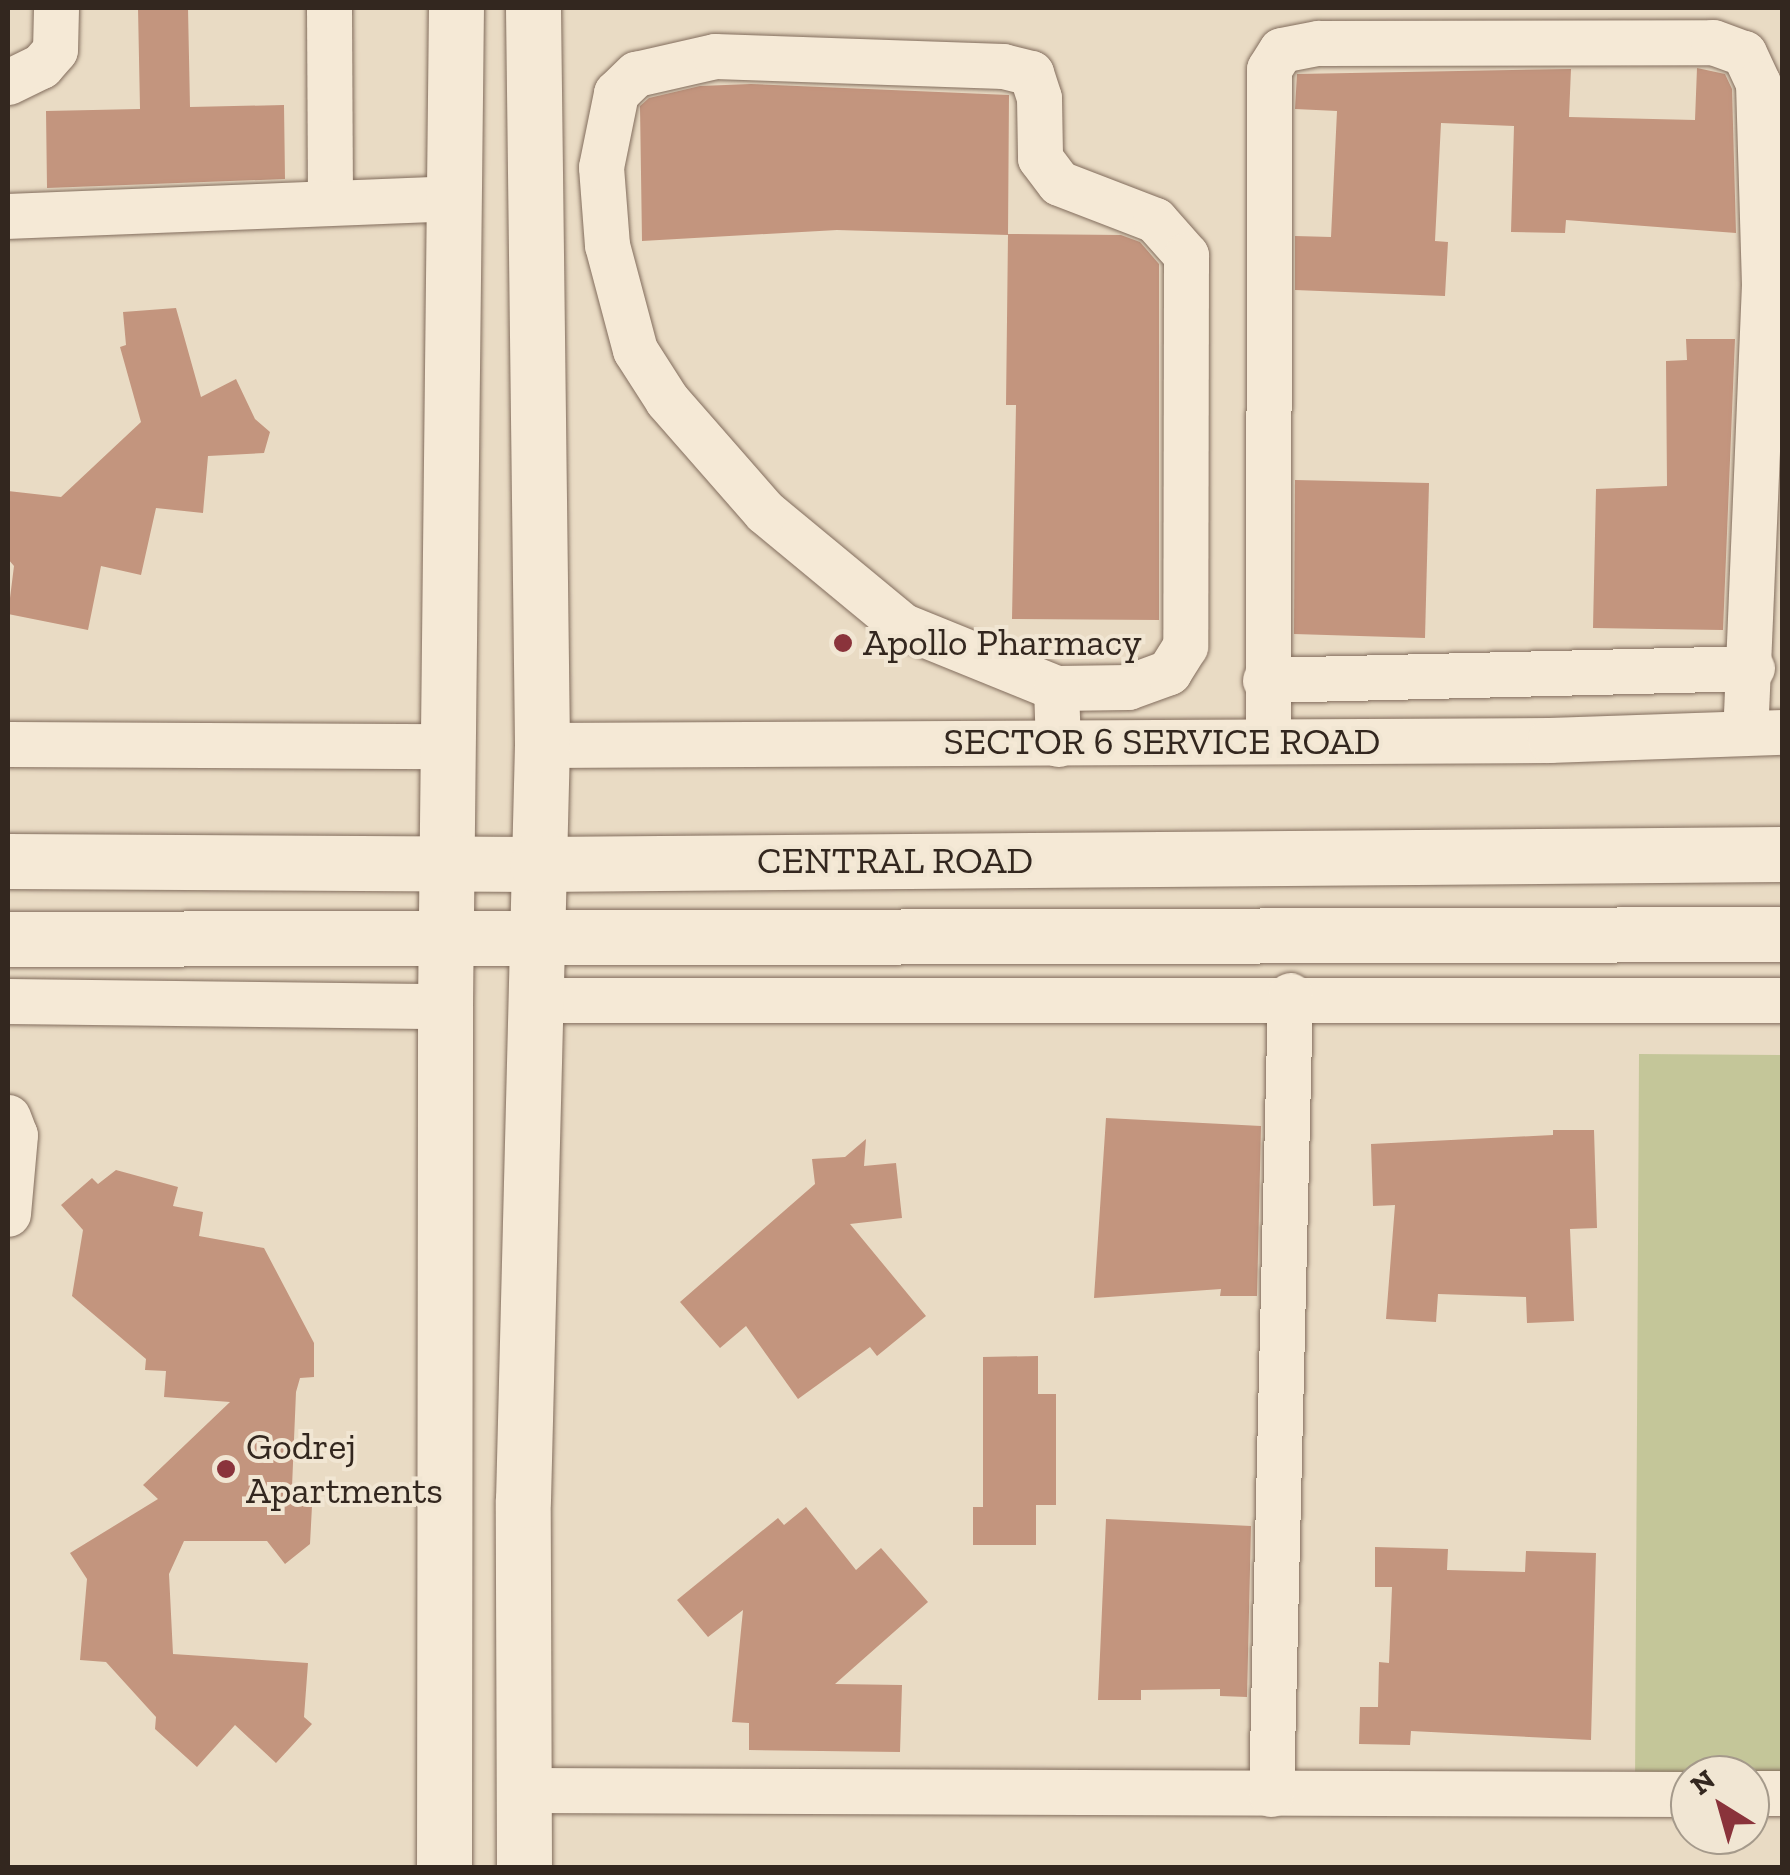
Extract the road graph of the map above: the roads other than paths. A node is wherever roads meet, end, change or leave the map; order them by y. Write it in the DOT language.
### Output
graph roads {
  1 [pos="56,8"];
  2 [pos="329,8"];
  3 [pos="456,8"];
  4 [pos="533,8"];
  5 [pos="8,82"];
  6 [pos="454,198"];
  7 [pos="330,202"];
  8 [pos="8,216"];
  9 [pos="1752,668"];
  10 [pos="1265,680"];
  11 [pos="1056,688"];
  12 [pos="1764,732"];
  13 [pos="1268,742"];
  14 [pos="8,744"];
  15 [pos="542,744"];
  16 [pos="1058,744"];
  17 [pos="450,746"];
  18 [pos="1782,854"];
  19 [pos="8,861"];
  20 [pos="446,864"];
  21 [pos="537,864"];
  22 [pos="1782,934"];
  23 [pos="8,939"];
  24 [pos="446,941"];
  25 [pos="535,941"];
  26 [pos="1290,995"];
  27 [pos="535,1000"];
  28 [pos="1782,1000"];
  29 [pos="8,1002"];
  30 [pos="444,1006"];
  31 [pos="8,1117"];
  32 [pos="8,1214"];
  33 [pos="526,1790"];
  34 [pos="1271,1794"];
  35 [pos="1670,1794"];
  36 [pos="444,1868"];
  37 [pos="524,1868"];
  1 -- 5 [label="street"];
  2 -- 7 [label="street"];
  3 -- 6 [label="street"];
  4 -- 15 [label="street"];
  6 -- 7 [label="street"];
  6 -- 17 [label="street"];
  7 -- 8 [label="street"];
  9 -- 10 [label="street"];
  9 -- 10 [label="street"];
  9 -- 12 [label="street"];
  10 -- 13 [label="street"];
  11 -- 11 [label="street"];
  11 -- 16 [label="street"];
  12 -- 13 [label="street, SECTOR 6 SERVICE ROAD"];
  13 -- 16 [label="street, SECTOR 6 SERVICE ROAD"];
  14 -- 17 [label="street"];
  15 -- 16 [label="street, SECTOR 6 SERVICE ROAD"];
  15 -- 21 [label="street"];
  17 -- 20 [label="street"];
  18 -- 21 [label="street, CENTRAL ROAD"];
  19 -- 20 [label="street, CENTRAL ROAD"];
  20 -- 21 [label="street, CENTRAL ROAD"];
  20 -- 24 [label="street"];
  21 -- 25 [label="street"];
  22 -- 25 [label="street, CENTRAL ROAD"];
  23 -- 24 [label="street, CENTRAL ROAD"];
  24 -- 25 [label="street, CENTRAL ROAD"];
  24 -- 30 [label="street"];
  25 -- 27 [label="street"];
  26 -- 27 [label="street"];
  26 -- 28 [label="street"];
  26 -- 34 [label="street"];
  27 -- 33 [label="street"];
  29 -- 30 [label="street"];
  30 -- 36 [label="street"];
  31 -- 32 [label="street"];
  33 -- 34 [label="street"];
  33 -- 37 [label="street"];
  34 -- 35 [label="street"];
}
